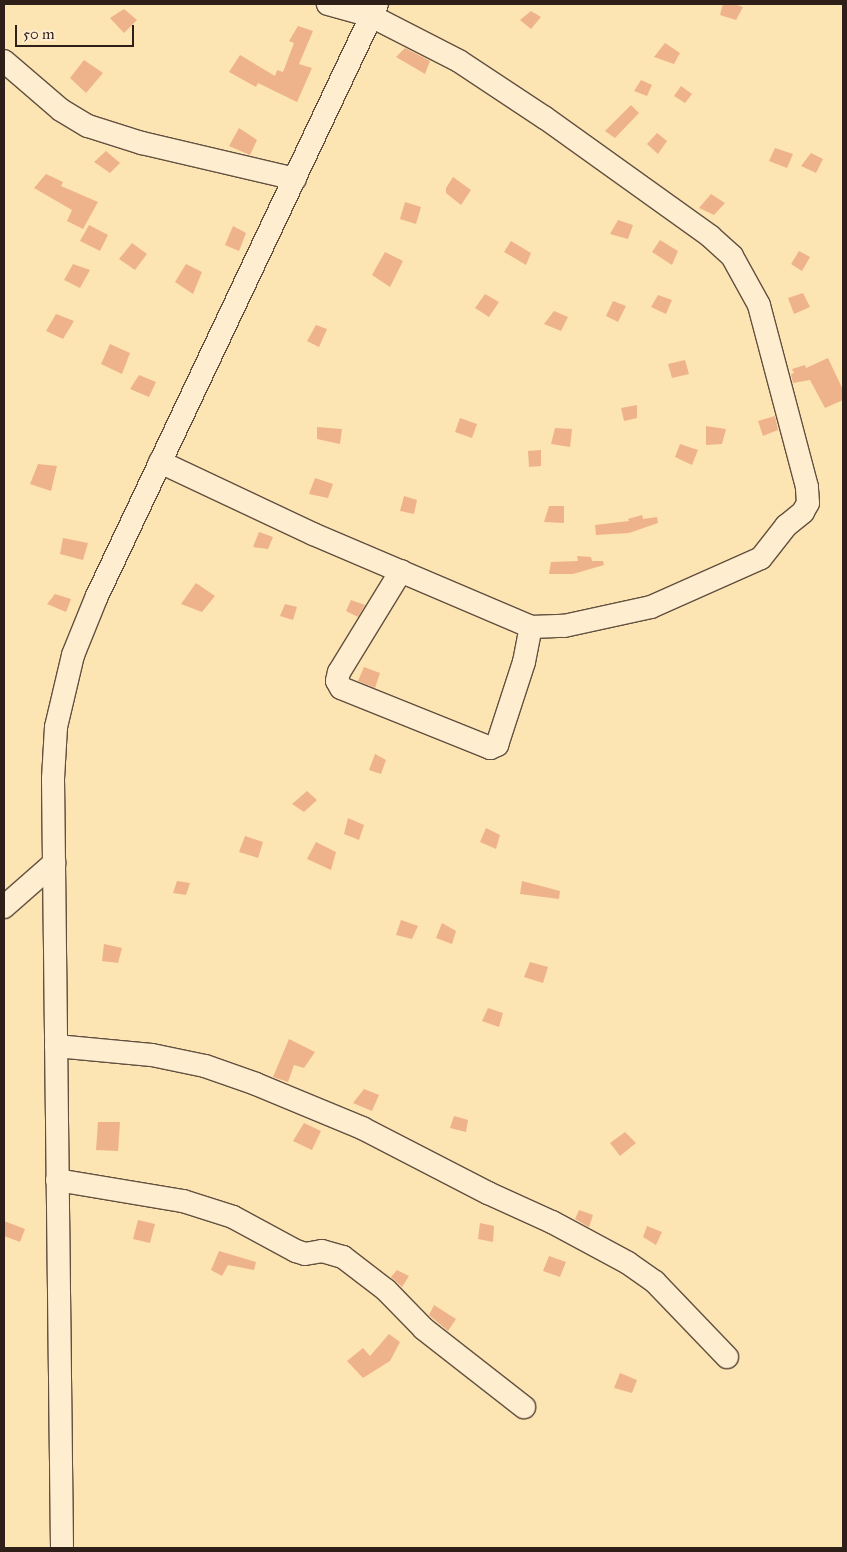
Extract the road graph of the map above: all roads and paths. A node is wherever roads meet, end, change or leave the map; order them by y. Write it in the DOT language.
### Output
graph roads {
  1 [pos="328,4"];
  2 [pos="374,10"];
  3 [pos="4,61"];
  4 [pos="295,179"];
  5 [pos="160,462"];
  6 [pos="401,571"];
  7 [pos="531,627"];
  8 [pos="54,863"];
  9 [pos="4,908"];
  10 [pos="56,1046"];
  11 [pos="57,1180"];
  12 [pos="727,1357"];
  13 [pos="524,1407"];
  14 [pos="62,1548"];
  1 -- 2 [label="street"];
  2 -- 4 [label="street"];
  2 -- 7 [label="street"];
  3 -- 4 [label="street"];
  4 -- 5 [label="street"];
  5 -- 6 [label="street"];
  5 -- 8 [label="street"];
  6 -- 7 [label="street"];
  6 -- 7 [label="street"];
  8 -- 9 [label="street"];
  8 -- 10 [label="street"];
  10 -- 11 [label="street"];
  10 -- 12 [label="street"];
  11 -- 13 [label="street"];
  11 -- 14 [label="street"];
}
